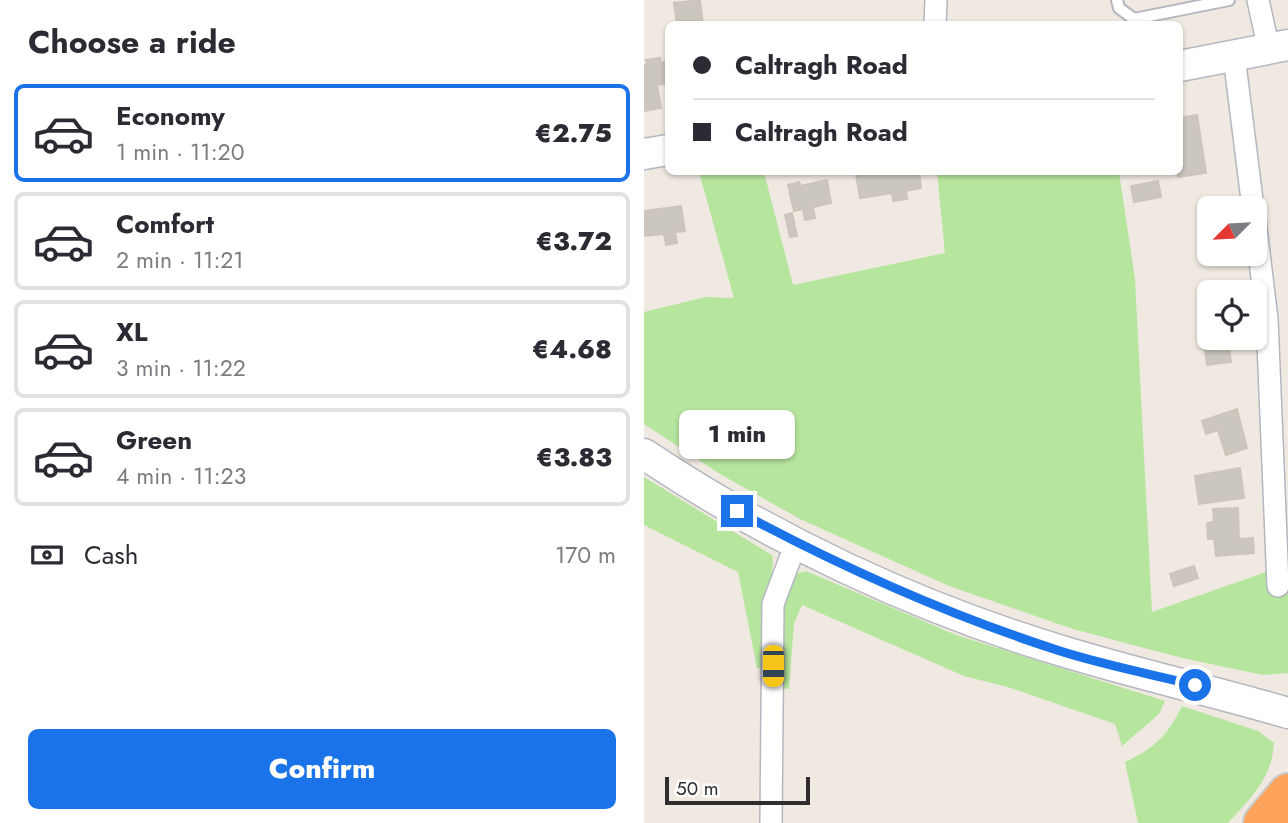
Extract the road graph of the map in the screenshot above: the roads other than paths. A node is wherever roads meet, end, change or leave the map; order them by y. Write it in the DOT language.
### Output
graph roads {
  1 [pos="936,0"];
  2 [pos="1117,0"];
  3 [pos="1229,0"];
  4 [pos="1258,0"];
  5 [pos="935,21"];
  6 [pos="1279,47"];
  7 [pos="1234,57"];
  8 [pos="1183,66"];
  9 [pos="665,150"];
  10 [pos="644,154"];
  11 [pos="1251,196"];
  12 [pos="1261,266"];
  13 [pos="644,454"];
  14 [pos="796,543"];
  15 [pos="1278,586"];
  16 [pos="1288,713"];
  17 [pos="1288,793"];
  18 [pos="771,823"];
  19 [pos="1263,823"];
  1 -- 5 [label="street"];
  2 -- 3 [label="lane"];
  4 -- 6 [label="street"];
  6 -- 7 [label="street"];
  7 -- 8 [label="street"];
  7 -- 11 [label="street"];
  9 -- 10 [label="street"];
  12 -- 15 [label="street"];
  13 -- 14 [label="street"];
  14 -- 16 [label="street"];
  14 -- 18 [label="street"];
  17 -- 19 [label="highway"];
}
